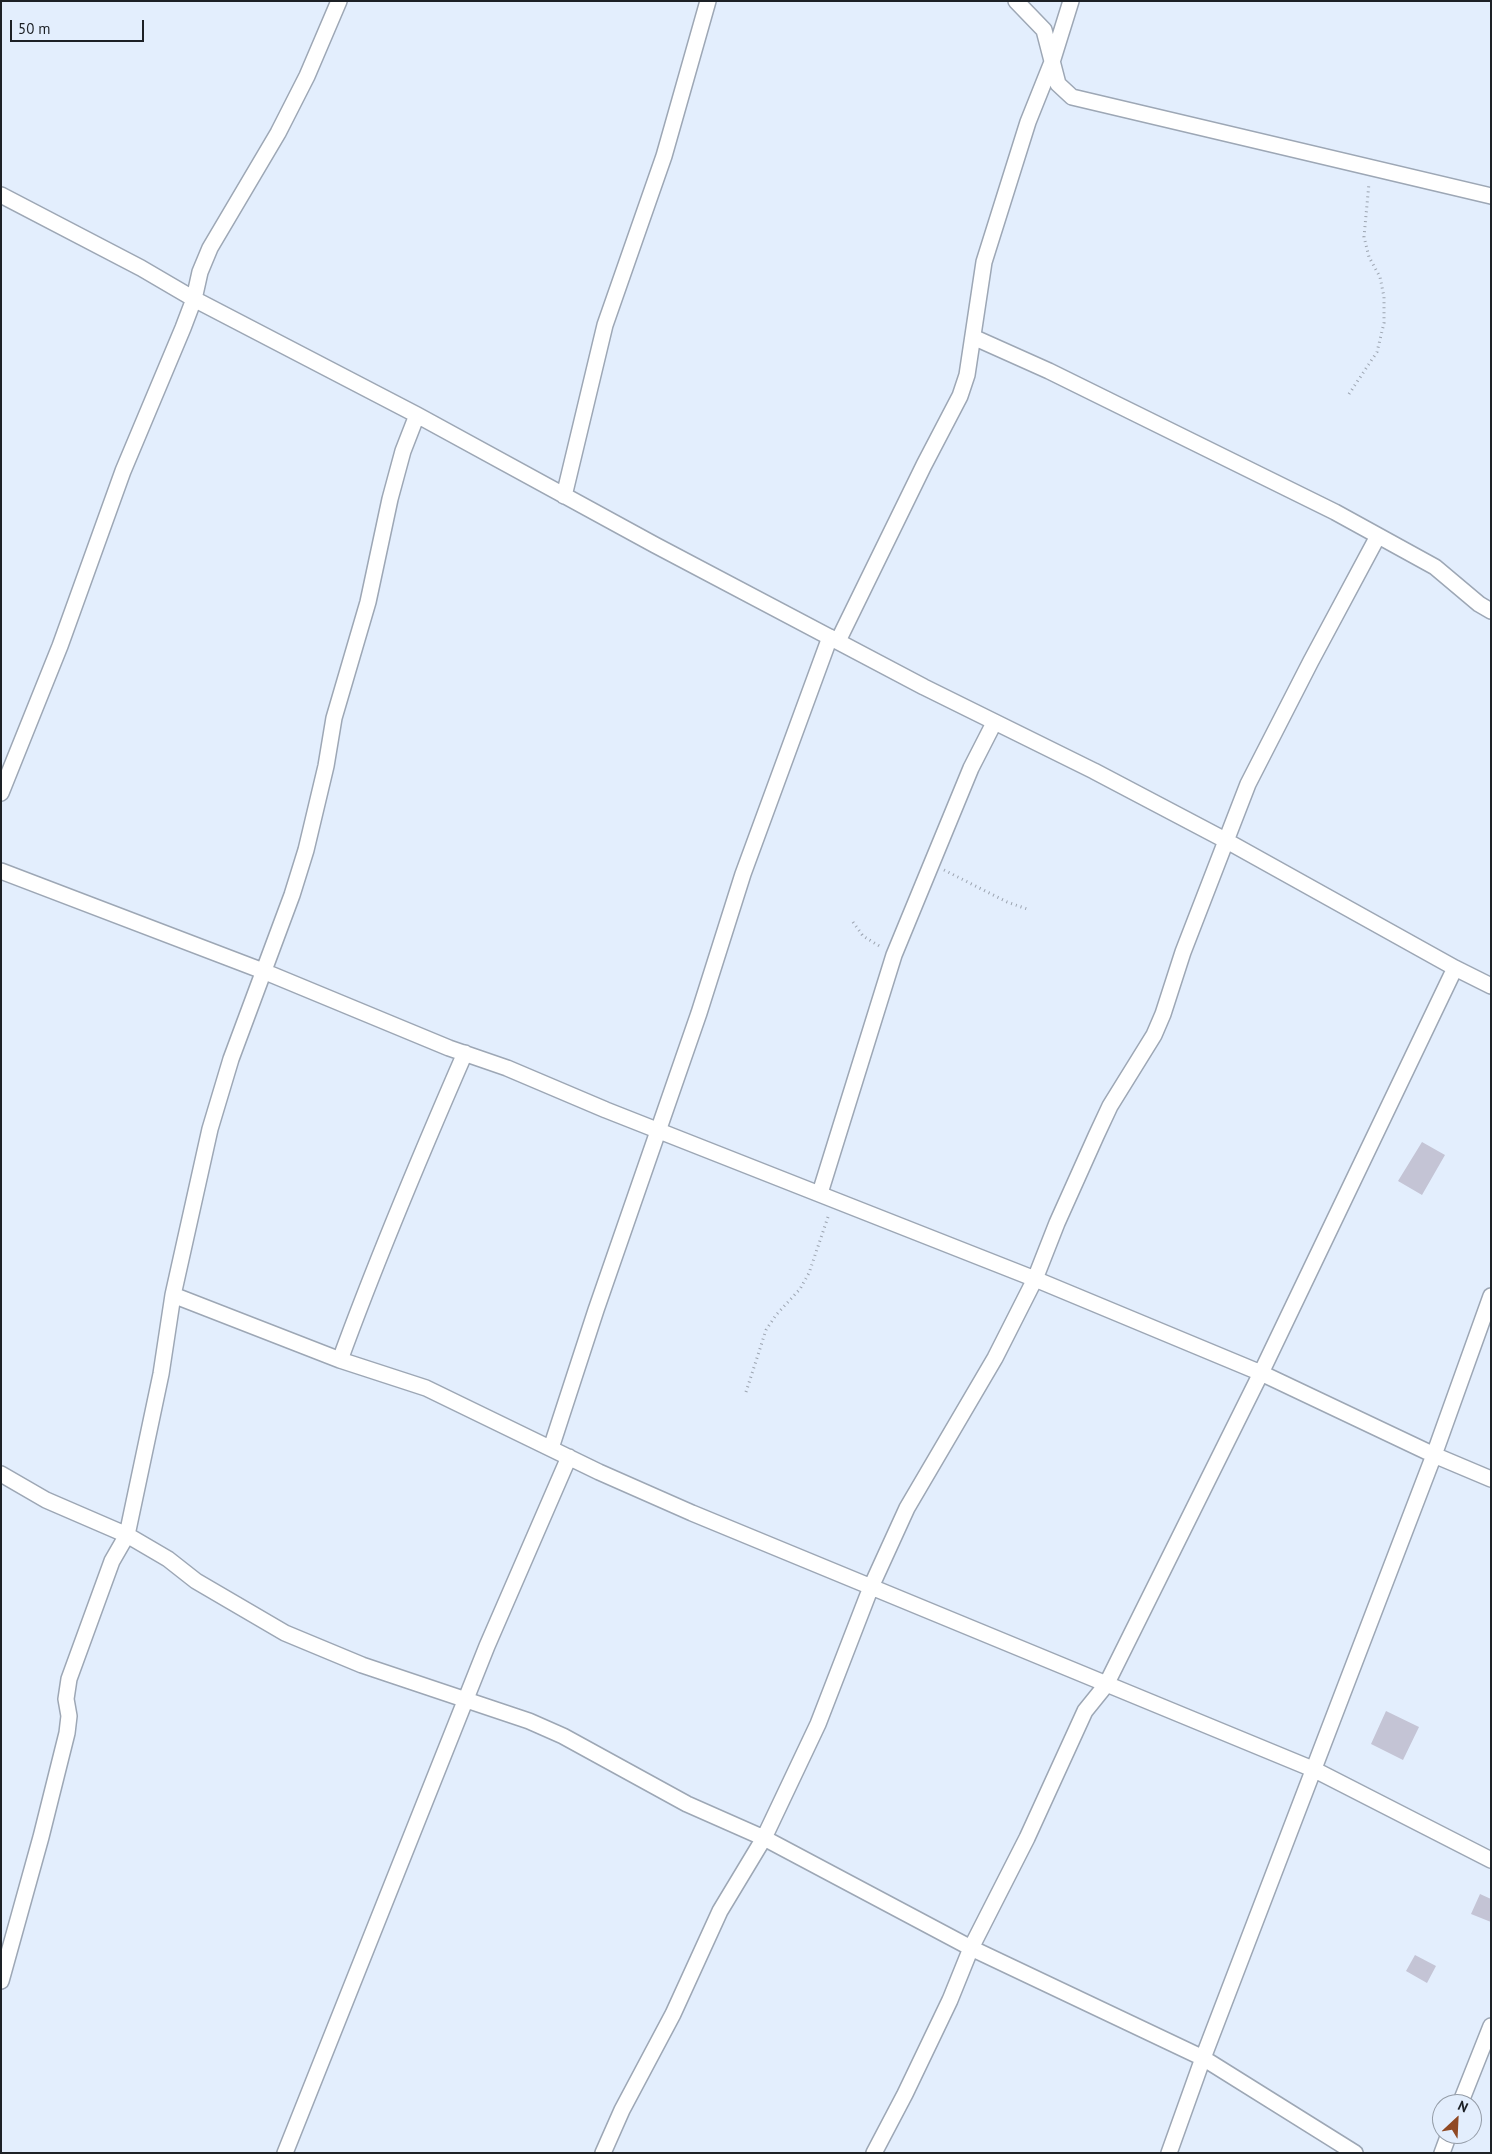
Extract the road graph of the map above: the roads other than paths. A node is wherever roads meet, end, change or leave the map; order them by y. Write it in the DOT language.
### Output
graph roads {
  1 [pos="339,1"];
  2 [pos="708,1"];
  3 [pos="1016,1"];
  4 [pos="1071,1"];
  5 [pos="1052,62"];
  6 [pos="1,195"];
  7 [pos="1491,196"];
  8 [pos="194,299"];
  9 [pos="973,337"];
  10 [pos="417,415"];
  11 [pos="564,496"];
  12 [pos="1378,536"];
  13 [pos="1491,611"];
  14 [pos="834,639"];
  15 [pos="994,723"];
  16 [pos="1,793"];
  17 [pos="1225,840"];
  18 [pos="1,871"];
  19 [pos="1455,968"];
  20 [pos="264,971"];
  21 [pos="1491,986"];
  22 [pos="465,1053"];
  23 [pos="658,1130"];
  24 [pos="827,1196"];
  25 [pos="1035,1279"];
  26 [pos="173,1295"];
  27 [pos="1491,1296"];
  28 [pos="340,1360"];
  29 [pos="1261,1373"];
  30 [pos="551,1448"];
  31 [pos="1434,1455"];
  32 [pos="569,1457"];
  33 [pos="1,1474"];
  34 [pos="1491,1479"];
  35 [pos="127,1535"];
  36 [pos="871,1587"];
  37 [pos="1106,1685"];
  38 [pos="465,1700"];
  39 [pos="1315,1770"];
  40 [pos="764,1838"];
  41 [pos="1491,1860"];
  42 [pos="971,1948"];
  43 [pos="1,1981"];
  44 [pos="1491,2026"];
  45 [pos="1203,2058"];
  46 [pos="1464,2094"];
  47 [pos="285,2153"];
  48 [pos="603,2153"];
  49 [pos="874,2153"];
  50 [pos="1169,2153"];
  51 [pos="1355,2153"];
  1 -- 8 [label="street"];
  2 -- 11 [label="street"];
  3 -- 5 [label="street"];
  4 -- 5 [label="street"];
  5 -- 7 [label="street"];
  5 -- 9 [label="street"];
  6 -- 8 [label="street"];
  8 -- 10 [label="street"];
  8 -- 16 [label="street"];
  9 -- 12 [label="street"];
  9 -- 14 [label="street"];
  10 -- 11 [label="street"];
  10 -- 20 [label="street"];
  11 -- 14 [label="street"];
  12 -- 13 [label="street"];
  12 -- 17 [label="street"];
  14 -- 15 [label="street"];
  14 -- 23 [label="street"];
  15 -- 17 [label="street"];
  15 -- 24 [label="street"];
  17 -- 19 [label="street"];
  17 -- 25 [label="street"];
  18 -- 20 [label="street"];
  19 -- 21 [label="street"];
  19 -- 29 [label="street"];
  20 -- 22 [label="street"];
  20 -- 26 [label="street"];
  22 -- 23 [label="street"];
  22 -- 28 [label="street"];
  23 -- 24 [label="street"];
  23 -- 30 [label="street"];
  24 -- 25 [label="street"];
  25 -- 29 [label="street"];
  25 -- 36 [label="street"];
  26 -- 28 [label="street"];
  26 -- 35 [label="street"];
  27 -- 31 [label="street"];
  28 -- 30 [label="street"];
  29 -- 31 [label="street"];
  29 -- 37 [label="street"];
  30 -- 32 [label="street"];
  31 -- 34 [label="street"];
  31 -- 39 [label="street"];
  32 -- 36 [label="street"];
  32 -- 38 [label="street"];
  33 -- 35 [label="street"];
  35 -- 38 [label="street"];
  35 -- 43 [label="street"];
  36 -- 37 [label="street"];
  36 -- 40 [label="street"];
  37 -- 39 [label="street"];
  37 -- 42 [label="street"];
  38 -- 40 [label="street"];
  38 -- 47 [label="street"];
  39 -- 41 [label="street"];
  39 -- 45 [label="street"];
  40 -- 42 [label="street"];
  40 -- 48 [label="street"];
  42 -- 45 [label="street"];
  42 -- 49 [label="street"];
  44 -- 46 [label="street"];
  45 -- 50 [label="street"];
  45 -- 51 [label="street"];
}
